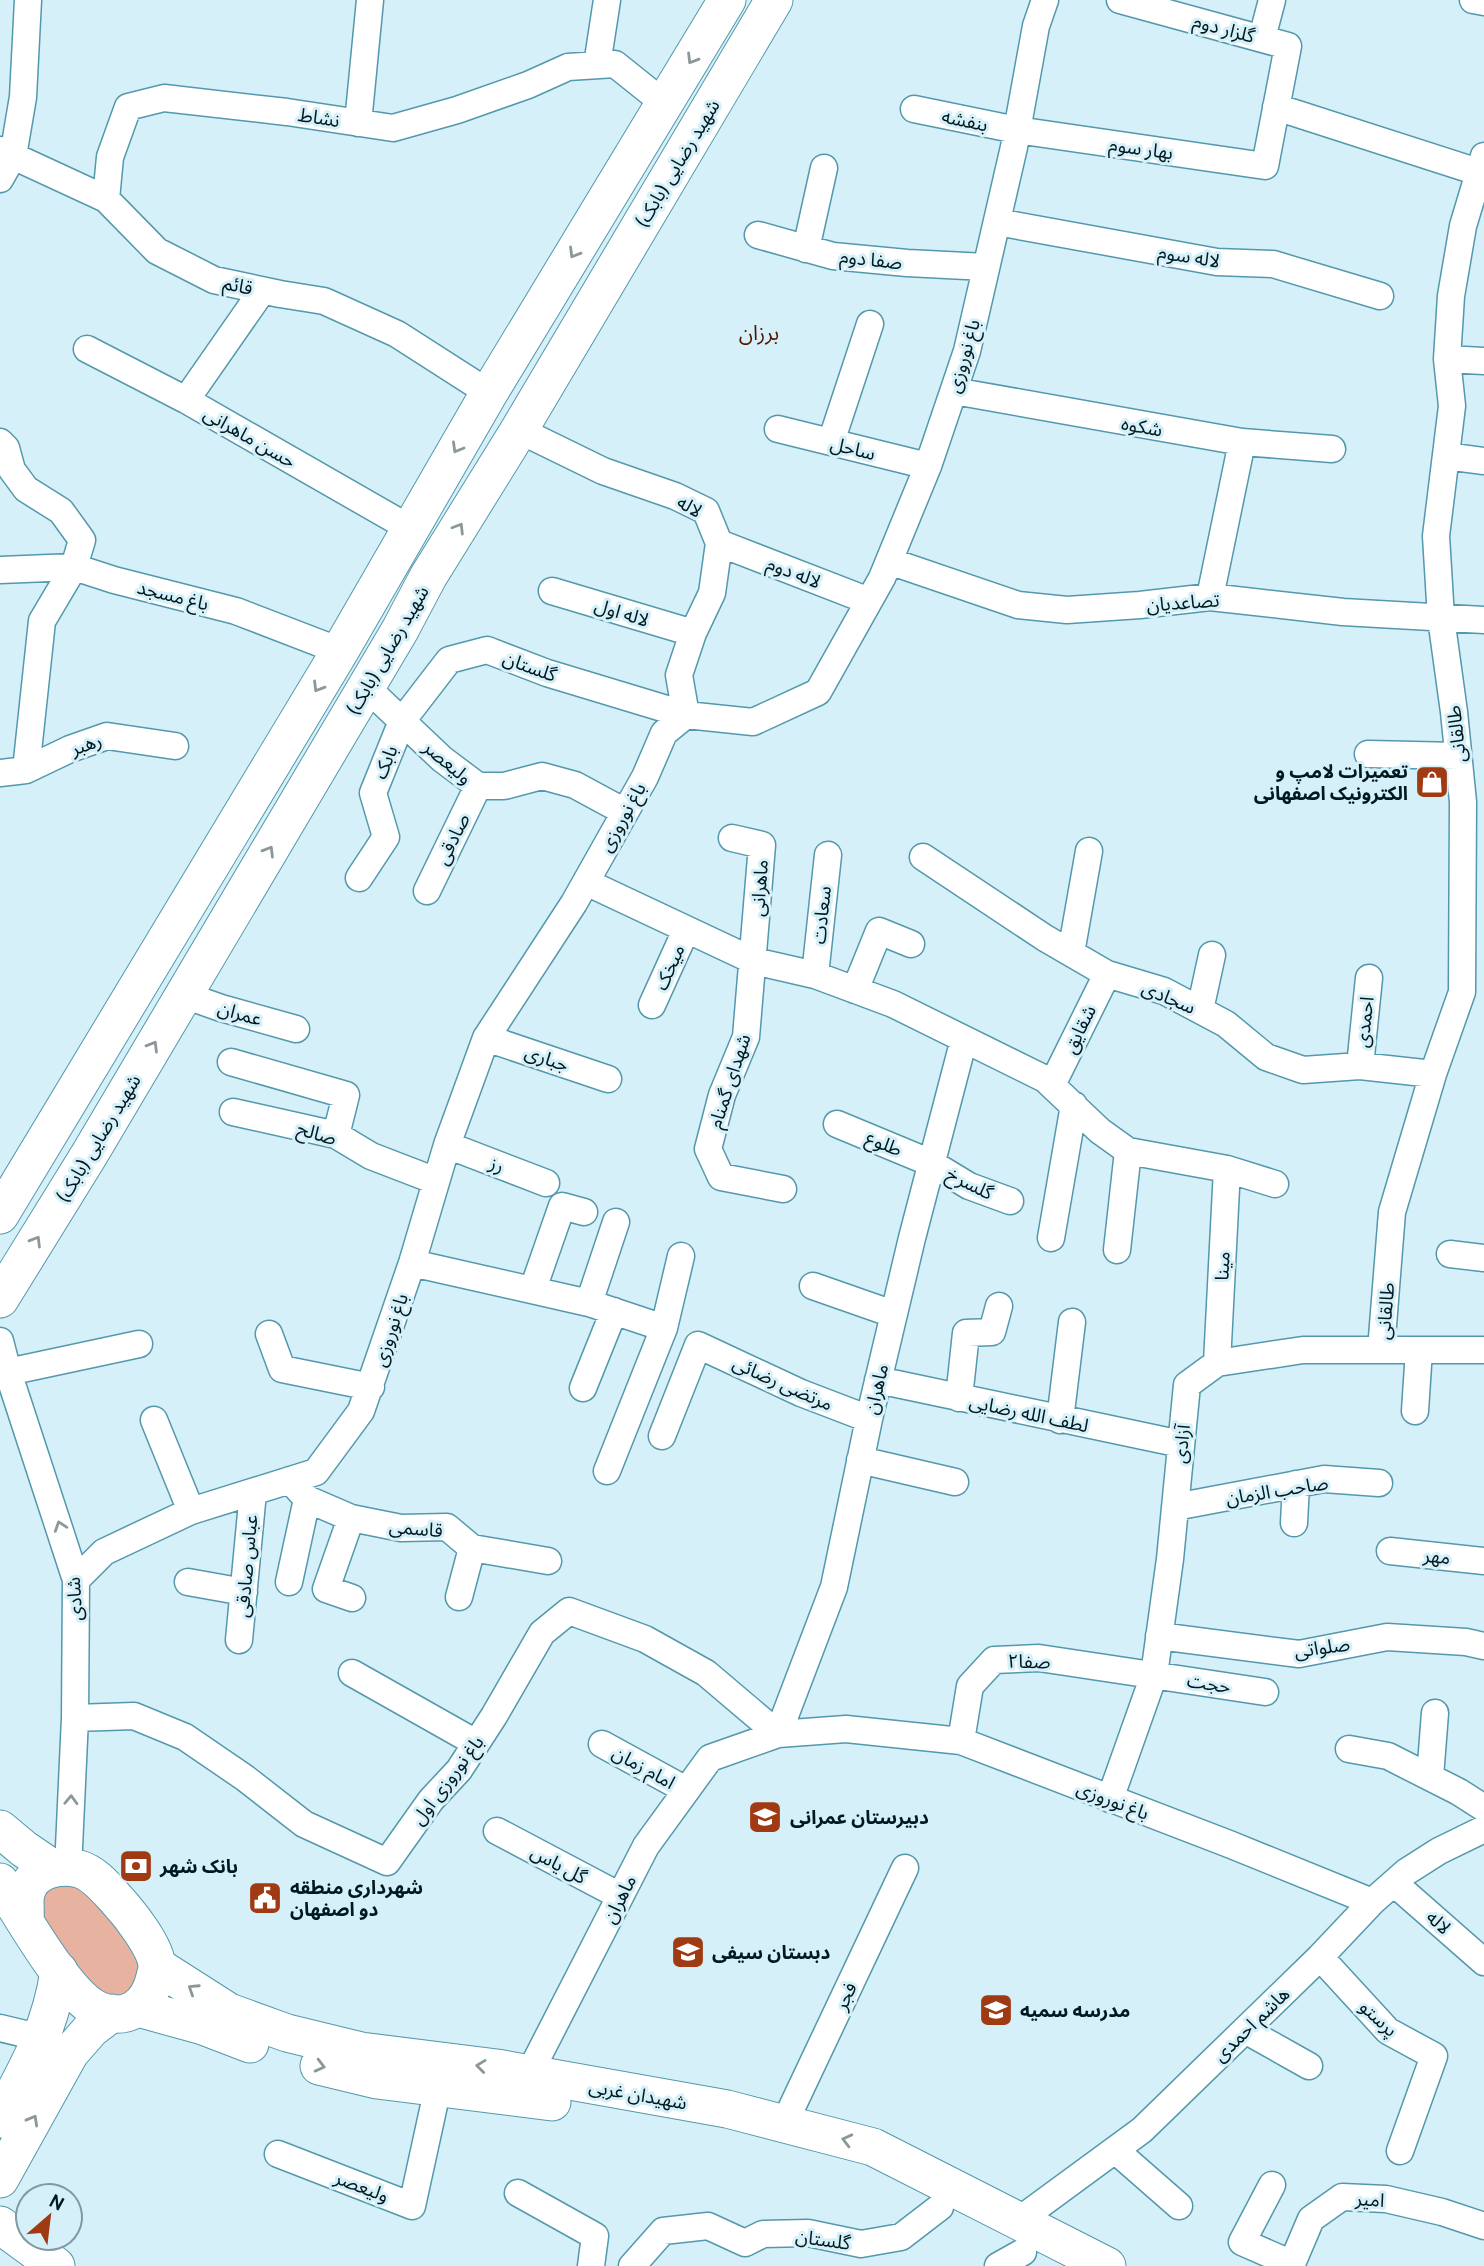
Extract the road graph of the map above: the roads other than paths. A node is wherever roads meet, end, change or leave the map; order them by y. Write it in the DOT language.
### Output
graph roads {
  1 [pos="28,0"];
  2 [pos="370,0"];
  3 [pos="607,0"];
  4 [pos="727,0"];
  5 [pos="774,0"];
  6 [pos="1045,0"];
  7 [pos="1120,0"];
  8 [pos="1272,0"];
  9 [pos="1474,0"];
  10 [pos="1484,2"];
  11 [pos="1262,38"];
  12 [pos="597,65"];
  13 [pos="665,104"];
  14 [pos="1276,107"];
  15 [pos="914,109"];
  16 [pos="358,123"];
  17 [pos="1017,130"];
  18 [pos="7,153"];
  19 [pos="824,168"];
  20 [pos="1482,168"];
  21 [pos="0,179"];
  22 [pos="106,199"];
  23 [pos="997,222"];
  24 [pos="758,235"];
  25 [pos="806,248"];
  26 [pos="986,267"];
  27 [pos="262,291"];
  28 [pos="1380,296"];
  29 [pos="870,324"];
  30 [pos="87,349"];
  31 [pos="1447,359"];
  32 [pos="1484,361"];
  33 [pos="954,391"];
  34 [pos="489,393"];
  35 [pos="186,400"];
  36 [pos="778,429"];
  37 [pos="519,430"];
  38 [pos="0,442"];
  39 [pos="831,442"];
  40 [pos="1242,442"];
  41 [pos="1332,449"];
  42 [pos="1446,456"];
  43 [pos="1484,461"];
  44 [pos="928,466"];
  45 [pos="719,543"];
  46 [pos="403,544"];
  47 [pos="889,561"];
  48 [pos="74,568"];
  49 [pos="0,570"];
  50 [pos="428,578"];
  51 [pos="552,591"];
  52 [pos="1210,597"];
  53 [pos="869,601"];
  54 [pos="1441,618"];
  55 [pos="1484,620"];
  56 [pos="693,633"];
  57 [pos="340,651"];
  58 [pos="366,687"];
  59 [pos="686,715"];
  60 [pos="402,721"];
  61 [pos="176,746"];
  62 [pos="1368,754"];
  63 [pos="1458,756"];
  64 [pos="26,770"];
  65 [pos="0,773"];
  66 [pos="478,786"];
  67 [pos="1473,802"];
  68 [pos="625,812"];
  69 [pos="732,838"];
  70 [pos="1089,851"];
  71 [pos="828,855"];
  72 [pos="923,857"];
  73 [pos="359,878"];
  74 [pos="586,882"];
  75 [pos="427,891"];
  76 [pos="685,930"];
  77 [pos="911,944"];
  78 [pos="1072,953"];
  79 [pos="1212,955"];
  80 [pos="754,961"];
  81 [pos="1107,974"];
  82 [pos="815,975"];
  83 [pos="1369,978"];
  84 [pos="855,990"];
  85 [pos="1473,993"];
  86 [pos="184,995"];
  87 [pos="652,1004"];
  88 [pos="1200,1010"];
  89 [pos="296,1029"];
  90 [pos="486,1038"];
  91 [pos="964,1039"];
  92 [pos="231,1062"];
  93 [pos="1360,1066"];
  94 [pos="1433,1074"];
  95 [pos="608,1079"];
  96 [pos="1052,1085"];
  97 [pos="1074,1105"];
  98 [pos="233,1112"];
  99 [pos="837,1124"];
  100 [pos="336,1135"];
  101 [pos="447,1145"];
  102 [pos="1128,1151"];
  103 [pos="931,1163"];
  104 [pos="1227,1169"];
  105 [pos="436,1181"];
  106 [pos="546,1183"];
  107 [pos="1275,1184"];
  108 [pos="783,1189"];
  109 [pos="1010,1201"];
  110 [pos="584,1212"];
  111 [pos="0,1215"];
  112 [pos="616,1222"];
  113 [pos="1051,1238"];
  114 [pos="1117,1250"];
  115 [pos="1450,1254"];
  116 [pos="681,1256"];
  117 [pos="1484,1258"];
  118 [pos="412,1263"];
  119 [pos="813,1286"];
  120 [pos="533,1289"];
  121 [pos="0,1299"];
  122 [pos="999,1306"];
  123 [pos="601,1307"];
  124 [pos="893,1314"];
  125 [pos="1072,1322"];
  126 [pos="664,1328"];
  127 [pos="269,1334"];
  128 [pos="0,1341"];
  129 [pos="139,1344"];
  130 [pos="1381,1350"];
  131 [pos="1419,1350"];
  132 [pos="1484,1350"];
  133 [pos="1217,1363"];
  134 [pos="8,1372"];
  135 [pos="878,1380"];
  136 [pos="371,1387"];
  137 [pos="583,1388"];
  138 [pos="959,1398"];
  139 [pos="1415,1410"];
  140 [pos="869,1419"];
  141 [pos="154,1420"];
  142 [pos="1060,1420"];
  143 [pos="662,1436"];
  144 [pos="1181,1444"];
  145 [pos="860,1460"];
  146 [pos="607,1471"];
  147 [pos="955,1482"];
  148 [pos="1379,1483"];
  149 [pos="1296,1485"];
  150 [pos="298,1490"];
  151 [pos="253,1492"];
  152 [pos="1175,1507"];
  153 [pos="191,1511"];
  154 [pos="351,1518"];
  155 [pos="1294,1523"];
  156 [pos="472,1548"];
  157 [pos="1391,1551"];
  158 [pos="1484,1561"];
  159 [pos="548,1562"];
  160 [pos="76,1580"];
  161 [pos="188,1581"];
  162 [pos="289,1582"];
  163 [pos="244,1592"];
  164 [pos="459,1597"];
  165 [pos="352,1598"];
  166 [pos="1159,1636"];
  167 [pos="239,1640"];
  168 [pos="1484,1646"];
  169 [pos="352,1672"];
  170 [pos="1154,1675"];
  171 [pos="1265,1692"];
  172 [pos="1435,1713"];
  173 [pos="75,1718"];
  174 [pos="846,1729"];
  175 [pos="778,1734"];
  176 [pos="961,1741"];
  177 [pos="477,1743"];
  178 [pos="602,1744"];
  179 [pos="1349,1749"];
  180 [pos="1430,1777"];
  181 [pos="687,1790"];
  182 [pos="1110,1799"];
  183 [pos="1484,1808"];
  184 [pos="0,1829"];
  185 [pos="1484,1829"];
  186 [pos="497,1831"];
  187 [pos="60,1868"];
  188 [pos="905,1868"];
  189 [pos="0,1882"];
  190 [pos="1394,1882"];
  191 [pos="620,1896"];
  192 [pos="1373,1902"];
  193 [pos="25,1920"];
  194 [pos="1320,1957"];
  195 [pos="1484,1962"];
  196 [pos="157,1966"];
  197 [pos="58,1971"];
  198 [pos="125,2011"];
  199 [pos="0,2028"];
  200 [pos="1245,2030"];
  201 [pos="42,2038"];
  202 [pos="1309,2066"];
  203 [pos="529,2074"];
  204 [pos="438,2087"];
  205 [pos="0,2119"];
  206 [pos="784,2124"];
  207 [pos="1115,2150"];
  208 [pos="1400,2151"];
  209 [pos="278,2154"];
  210 [pos="0,2179"];
  211 [pos="1272,2185"];
  212 [pos="518,2193"];
  213 [pos="1179,2206"];
  214 [pos="940,2207"];
  215 [pos="0,2225"];
  216 [pos="1484,2226"];
  217 [pos="1022,2252"];
  218 [pos="1291,2265"];
  219 [pos="56,2266"];
  220 [pos="591,2266"];
  221 [pos="632,2266"];
  222 [pos="1107,2266"];
  1 -- 18 [label="street"];
  2 -- 16 [label="street"];
  3 -- 12 [label="street"];
  4 -- 13 [label="main road, شهید رضایی (بابک), one-way"];
  5 -- 37 [label="main road, شهید رضایی (بابک)"];
  6 -- 17 [label="street, باغ نوروزی"];
  7 -- 11 [label="street, گلزار دوم"];
  8 -- 11 [label="street"];
  9 -- 10 [label="street"];
  11 -- 14 [label="street, گلزار دوم"];
  12 -- 13 [label="street, نشاط"];
  12 -- 16 [label="street, نشاط"];
  13 -- 34 [label="main road, شهید رضایی (بابک), one-way"];
  14 -- 17 [label="street, بهار سوم"];
  14 -- 20 [label="street"];
  15 -- 17 [label="street, بنفشه"];
  16 -- 22 [label="street, نشاط"];
  17 -- 23 [label="street, باغ نوروزی"];
  18 -- 21 [label="street"];
  18 -- 22 [label="street, قائم"];
  19 -- 25 [label="street"];
  20 -- 31 [label="street, طالقانی"];
  22 -- 27 [label="street, قائم"];
  23 -- 26 [label="street, باغ نوروزی"];
  23 -- 28 [label="street, لاله سوم"];
  24 -- 25 [label="street, صفا دوم"];
  25 -- 26 [label="street, صفا دوم"];
  26 -- 33 [label="street, باغ نوروزی"];
  27 -- 34 [label="street, قائم"];
  27 -- 35 [label="street"];
  29 -- 39 [label="street"];
  30 -- 35 [label="street, حسن ماهرانی"];
  31 -- 32 [label="street"];
  31 -- 42 [label="street, طالقانی"];
  33 -- 40 [label="street, شکوه"];
  33 -- 44 [label="street, باغ نوروزی"];
  34 -- 46 [label="main road, شهید رضایی (بابک), one-way"];
  35 -- 46 [label="street, حسن ماهرانی"];
  36 -- 39 [label="street, ساحل"];
  37 -- 45 [label="street, لاله"];
  50 -- 37 [label="main road, شهید رضایی (بابک), one-way"];
  38 -- 48 [label="street"];
  39 -- 44 [label="street, ساحل"];
  40 -- 41 [label="street, شکوه"];
  40 -- 52 [label="street"];
  42 -- 43 [label="street"];
  42 -- 54 [label="street, طالقانی"];
  44 -- 47 [label="street, باغ نوروزی"];
  45 -- 53 [label="street, لاله دوم"];
  45 -- 56 [label="street"];
  46 -- 50 [label="main road"];
  46 -- 57 [label="main road, شهید رضایی (بابک)"];
  47 -- 52 [label="street, تصاعدیان"];
  47 -- 53 [label="street, باغ نوروزی"];
  48 -- 49 [label="street, باغ مسجد"];
  48 -- 57 [label="street, باغ مسجد"];
  48 -- 64 [label="street"];
  50 -- 58 [label="main road, شهید رضایی (بابک)"];
  51 -- 56 [label="street, لاله اول"];
  52 -- 54 [label="street, تصاعدیان"];
  53 -- 59 [label="street, باغ نوروزی"];
  54 -- 55 [label="street, تصاعدیان"];
  54 -- 63 [label="street, طالقانی"];
  56 -- 59 [label="street"];
  57 -- 111 [label="main road, شهید رضایی (بابک), one-way"];
  58 -- 60 [label="street, ولیعصر"];
  86 -- 58 [label="main road, شهید رضایی (بابک), one-way"];
  59 -- 60 [label="street, گلستان"];
  59 -- 68 [label="street, باغ نوروزی"];
  60 -- 66 [label="street, ولیعصر"];
  60 -- 73 [label="street, بابک"];
  61 -- 64 [label="street, رهبر"];
  62 -- 63 [label="street"];
  63 -- 67 [label="street, طالقانی"];
  64 -- 65 [label="street, رهبر"];
  66 -- 68 [label="street, ولیعصر"];
  66 -- 75 [label="street, صادقی"];
  67 -- 85 [label="street, طالقانی"];
  68 -- 74 [label="street, باغ نوروزی"];
  69 -- 80 [label="street, ماهرانی"];
  70 -- 78 [label="street"];
  71 -- 82 [label="street, سعادت"];
  72 -- 78 [label="street, سجادی"];
  74 -- 76 [label="street"];
  74 -- 90 [label="street, باغ نوروزی"];
  76 -- 80 [label="street"];
  76 -- 87 [label="street, میخک"];
  77 -- 84 [label="street"];
  78 -- 81 [label="street, سجادی"];
  79 -- 88 [label="street"];
  80 -- 82 [label="street"];
  80 -- 108 [label="street, شهدای گمنام"];
  81 -- 88 [label="street, سجادی"];
  81 -- 96 [label="street, شقایق"];
  82 -- 84 [label="street"];
  83 -- 93 [label="street, احمدی"];
  84 -- 91 [label="street"];
  85 -- 94 [label="street, طالقانی"];
  86 -- 89 [label="street, عمران"];
  121 -- 86 [label="main road, شهید رضایی (بابک), one-way"];
  88 -- 93 [label="street, سجادی"];
  90 -- 95 [label="street, جباری"];
  90 -- 101 [label="street, باغ نوروزی"];
  91 -- 96 [label="street"];
  91 -- 103 [label="street, ماهران"];
  92 -- 100 [label="street"];
  93 -- 94 [label="street, سجادی"];
  94 -- 130 [label="street, طالقانی"];
  96 -- 97 [label="street"];
  97 -- 102 [label="street"];
  97 -- 113 [label="street"];
  98 -- 100 [label="street, صالح"];
  99 -- 103 [label="street, طلوع"];
  100 -- 105 [label="street, صالح"];
  101 -- 105 [label="street, باغ نوروزی"];
  101 -- 106 [label="street, رز"];
  102 -- 104 [label="street"];
  102 -- 114 [label="street"];
  103 -- 109 [label="street, گلسرخ"];
  103 -- 124 [label="street, ماهران"];
  104 -- 107 [label="street"];
  104 -- 133 [label="street, مینا"];
  105 -- 118 [label="street, باغ نوروزی"];
  110 -- 120 [label="street"];
  112 -- 123 [label="street"];
  115 -- 117 [label="street"];
  116 -- 126 [label="street"];
  118 -- 120 [label="street"];
  118 -- 136 [label="street, باغ نوروزی"];
  119 -- 124 [label="street"];
  120 -- 123 [label="street"];
  122 -- 138 [label="street"];
  123 -- 126 [label="street"];
  123 -- 137 [label="street"];
  124 -- 135 [label="street, ماهران"];
  125 -- 142 [label="street"];
  126 -- 146 [label="street"];
  127 -- 136 [label="street"];
  128 -- 134 [label="street, شادی"];
  129 -- 134 [label="street"];
  130 -- 131 [label="street, آزادی"];
  130 -- 133 [label="street, آزادی"];
  131 -- 132 [label="street, آزادی"];
  131 -- 139 [label="street"];
  133 -- 144 [label="street, آزادی"];
  160 -- 134 [label="street, شادی, one-way"];
  135 -- 138 [label="street, لطف الله رضایی"];
  135 -- 140 [label="street, ماهران"];
  136 -- 150 [label="street, باغ نوروزی"];
  138 -- 142 [label="street, لطف الله رضایی"];
  140 -- 143 [label="street, مرتضی رضائی"];
  140 -- 145 [label="street, ماهران"];
  141 -- 153 [label="street"];
  142 -- 144 [label="street, لطف الله رضایی"];
  144 -- 152 [label="street, آزادی"];
  145 -- 147 [label="street"];
  145 -- 175 [label="street, ماهران"];
  148 -- 149 [label="street, صاحب الزمان"];
  149 -- 152 [label="street, صاحب الزمان"];
  149 -- 155 [label="street"];
  150 -- 151 [label="street, باغ نوروزی"];
  150 -- 154 [label="street, قاسمی"];
  150 -- 162 [label="street"];
  151 -- 153 [label="street, باغ نوروزی"];
  151 -- 163 [label="street, عباس صادقی"];
  152 -- 166 [label="street, آزادی"];
  153 -- 160 [label="street, باغ نوروزی"];
  154 -- 156 [label="street, قاسمی"];
  154 -- 165 [label="street"];
  156 -- 159 [label="street, قاسمی"];
  156 -- 164 [label="street"];
  157 -- 158 [label="street, مهر"];
  160 -- 173 [label="street, شادی"];
  161 -- 163 [label="street"];
  163 -- 167 [label="street, عباس صادقی"];
  166 -- 168 [label="street, صلواتی"];
  166 -- 170 [label="street, آزادی"];
  169 -- 177 [label="street"];
  170 -- 171 [label="street, حجت"];
  170 -- 176 [label="street, صفا۲"];
  170 -- 182 [label="street, آزادی"];
  172 -- 180 [label="street"];
  173 -- 177 [label="street, باغ نوروزی اول"];
  187 -- 173 [label="street, شادی, one-way"];
  174 -- 175 [label="street, ماهران"];
  174 -- 176 [label="street, باغ نوروزی"];
  175 -- 177 [label="street, باغ نوروزی اول"];
  175 -- 181 [label="street, ماهران"];
  176 -- 182 [label="street, باغ نوروزی"];
  178 -- 181 [label="street, امام زمان"];
  179 -- 180 [label="street"];
  180 -- 183 [label="street"];
  181 -- 191 [label="street, ماهران"];
  182 -- 192 [label="street, باغ نوروزی"];
  184 -- 187 [label="main road"];
  185 -- 190 [label="street, هاشم احمدی"];
  186 -- 191 [label="street, گل یاس"];
  187 -- 193 [label="main road"];
  187 -- 196 [label="main road"];
  188 -- 206 [label="street, فجر"];
  189 -- 193 [label="main road"];
  190 -- 192 [label="street, هاشم احمدی"];
  190 -- 195 [label="street, لاله"];
  191 -- 203 [label="street, ماهران"];
  192 -- 194 [label="street, هاشم احمدی"];
  193 -- 197 [label="main road"];
  194 -- 200 [label="street, هاشم احمدی"];
  194 -- 208 [label="street, پرستو"];
  196 -- 198 [label="main road"];
  203 -- 196 [label="main road, شهیدان غربی, one-way"];
  197 -- 198 [label="main road"];
  197 -- 201 [label="main road"];
  198 -- 204 [label="main road, شهیدان غربی, one-way"];
  210 -- 198 [label="main road, one-way"];
  199 -- 201 [label="street"];
  200 -- 202 [label="street"];
  200 -- 207 [label="street, هاشم احمدی"];
  201 -- 205 [label="main road"];
  203 -- 206 [label="main road, شهیدان غربی"];
  204 -- 209 [label="street, ولیعصر"];
  204 -- 214 [label="main road, شهیدان غربی"];
  217 -- 206 [label="main road, شهیدان غربی, one-way"];
  207 -- 213 [label="street"];
  207 -- 217 [label="street, هاشم احمدی"];
  211 -- 218 [label="street"];
  212 -- 220 [label="street"];
  214 -- 217 [label="main road, شهیدان غربی"];
  214 -- 221 [label="street, گلستان"];
  215 -- 219 [label="main road"];
  216 -- 218 [label="street, امیر"];
  217 -- 222 [label="main road, شهیدان غربی"];
}
